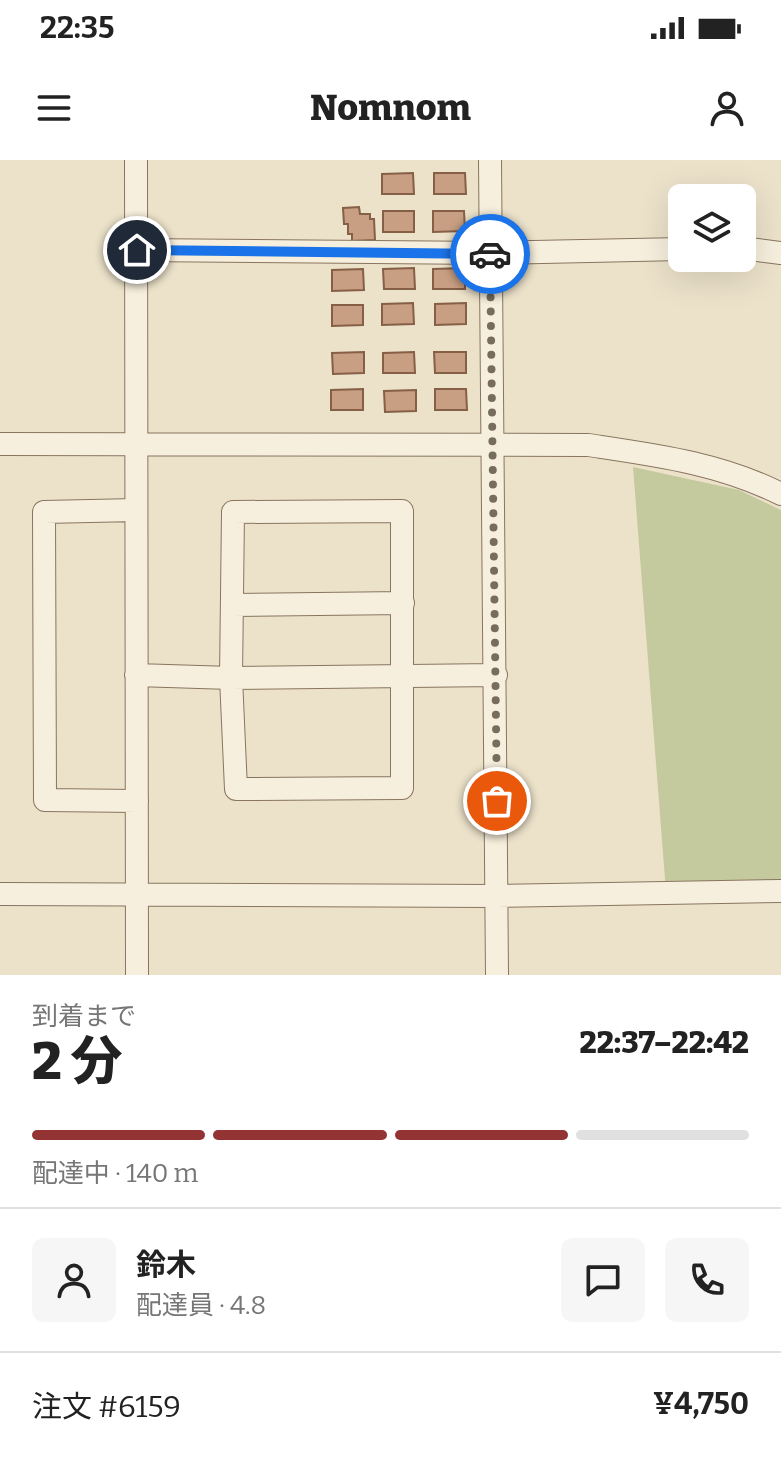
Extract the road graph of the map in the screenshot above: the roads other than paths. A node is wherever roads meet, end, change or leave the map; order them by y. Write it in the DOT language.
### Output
graph roads {
  1 [pos="136,160"];
  2 [pos="490,160"];
  3 [pos="668,249"];
  4 [pos="137,250"];
  5 [pos="756,250"];
  6 [pos="490,253"];
  7 [pos="781,253"];
  8 [pos="0,444"];
  9 [pos="136,446"];
  10 [pos="494,446"];
  11 [pos="781,494"];
  12 [pos="136,510"];
  13 [pos="403,603"];
  14 [pos="232,605"];
  15 [pos="136,675"];
  16 [pos="496,675"];
  17 [pos="403,677"];
  18 [pos="231,678"];
  19 [pos="137,801"];
  20 [pos="781,891"];
  21 [pos="0,894"];
  22 [pos="137,895"];
  23 [pos="497,896"];
  24 [pos="137,975"];
  25 [pos="497,975"];
  1 -- 4 [label="street"];
  2 -- 6 [label="street"];
  3 -- 6 [label="street"];
  4 -- 6 [label="street"];
  4 -- 9 [label="street"];
  5 -- 7 [label="street"];
  6 -- 10 [label="street"];
  8 -- 9 [label="street"];
  9 -- 10 [label="street"];
  9 -- 12 [label="street"];
  10 -- 11 [label="street"];
  10 -- 16 [label="street"];
  12 -- 15 [label="street"];
  12 -- 19 [label="street"];
  13 -- 14 [label="street"];
  13 -- 14 [label="street"];
  13 -- 17 [label="street"];
  14 -- 18 [label="street"];
  15 -- 18 [label="street"];
  15 -- 19 [label="street"];
  16 -- 17 [label="street"];
  16 -- 23 [label="street"];
  17 -- 18 [label="street"];
  17 -- 18 [label="street"];
  19 -- 22 [label="street"];
  20 -- 23 [label="street"];
  21 -- 22 [label="street"];
  22 -- 23 [label="street"];
  22 -- 24 [label="street"];
  23 -- 25 [label="street"];
}
